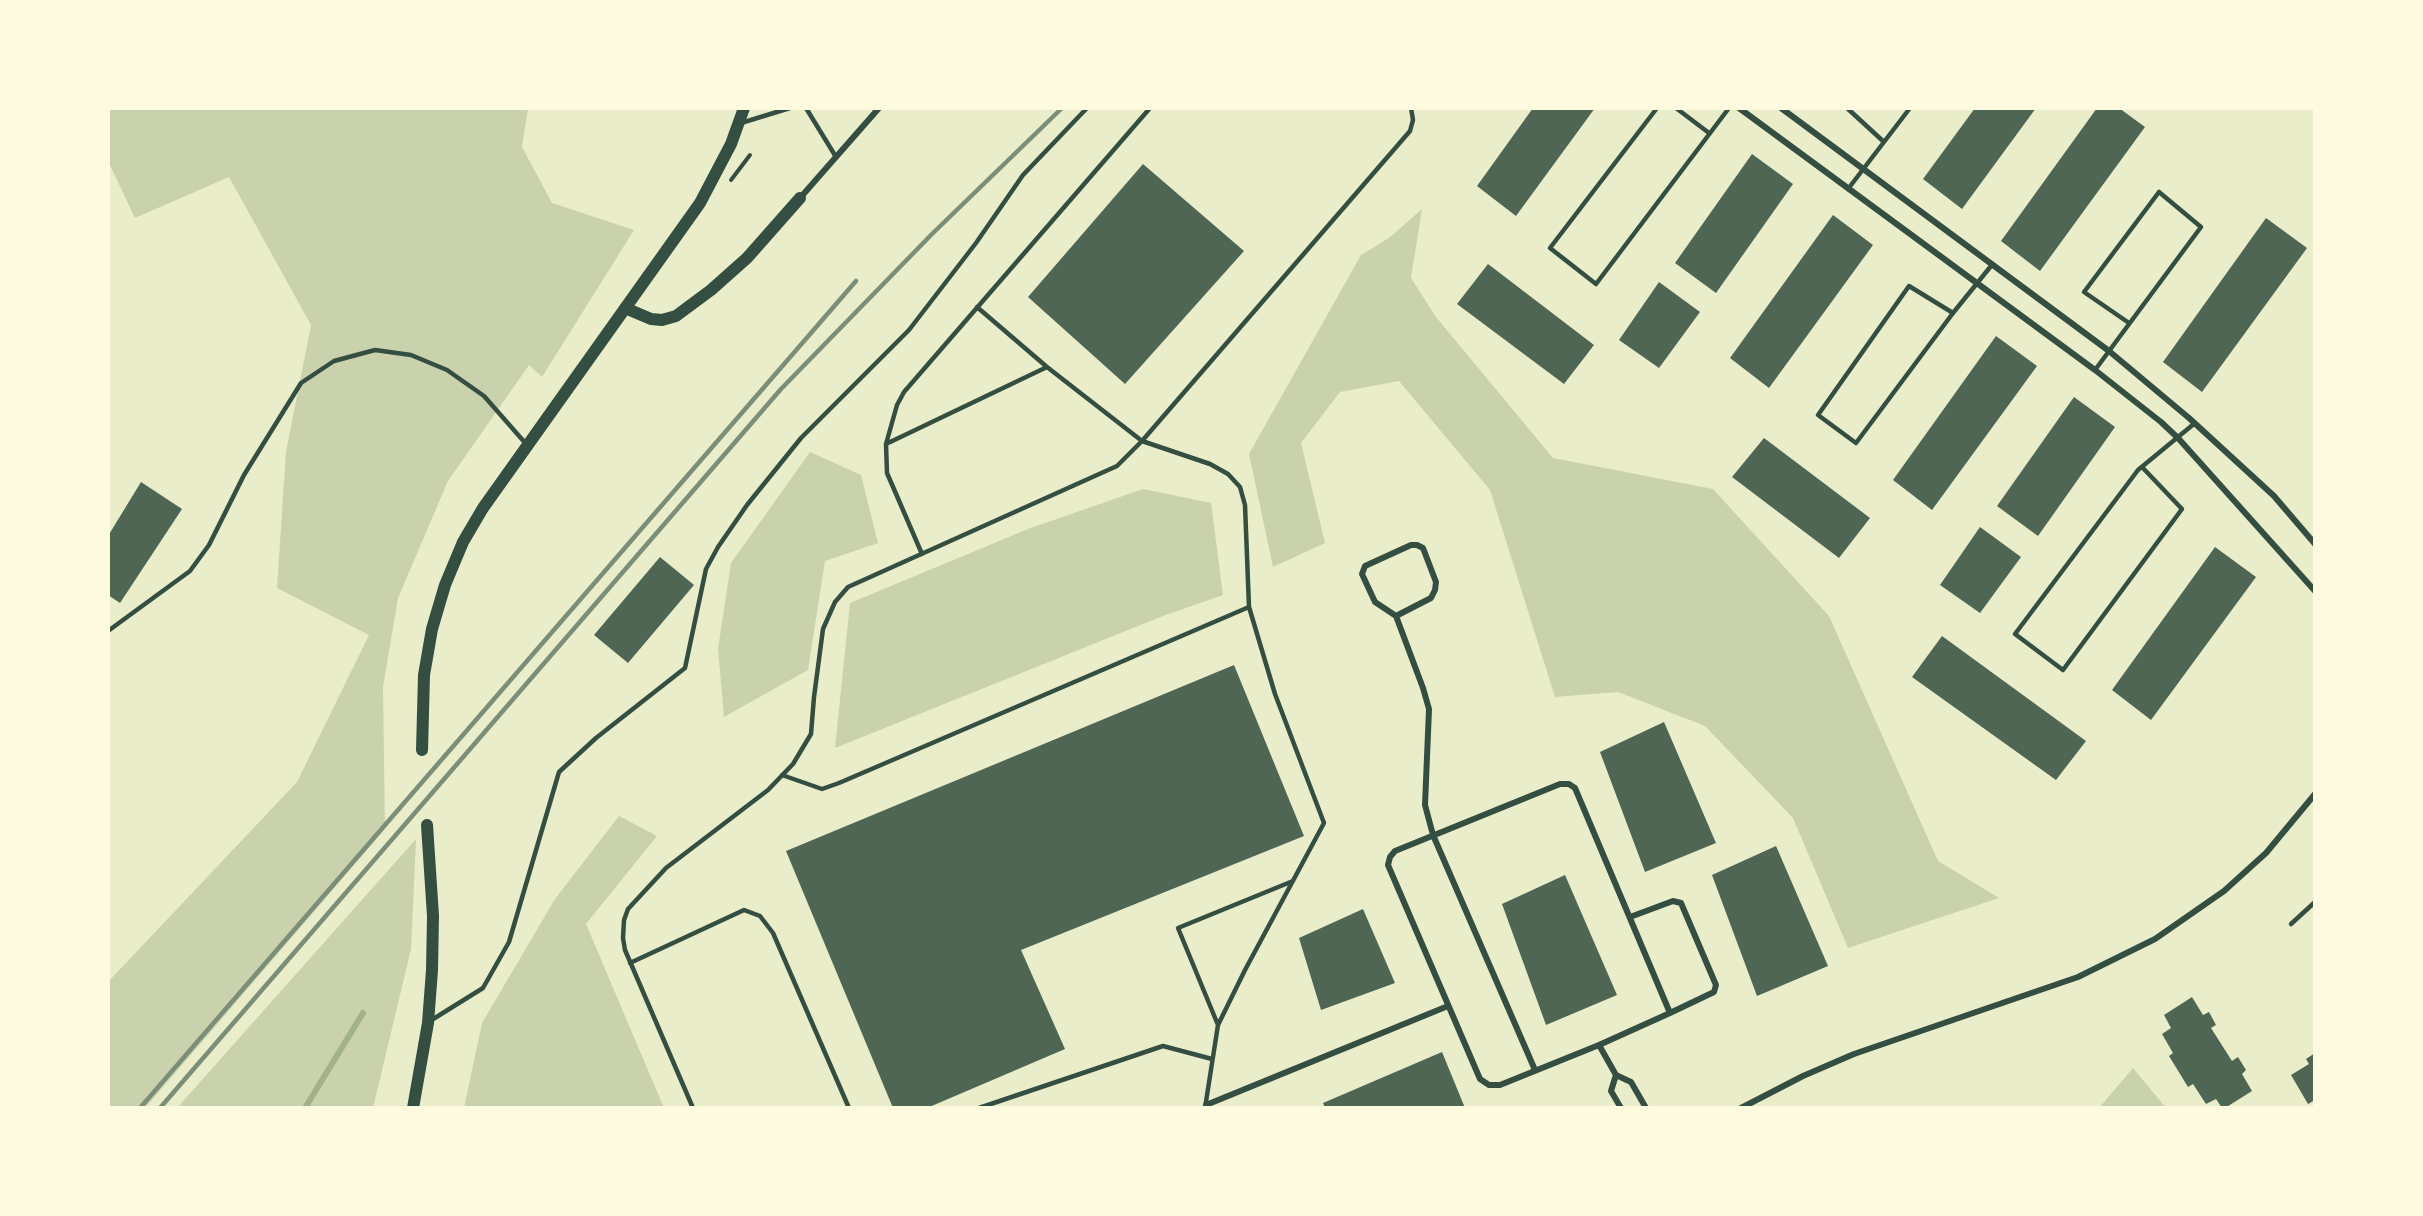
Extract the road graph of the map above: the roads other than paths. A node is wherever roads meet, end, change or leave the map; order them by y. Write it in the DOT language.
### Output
graph roads {
  1 [pos="744,108"];
  2 [pos="790,108"];
  3 [pos="806,108"];
  4 [pos="879,108"];
  5 [pos="1087,108"];
  6 [pos="1150,108"];
  7 [pos="1411,108"];
  8 [pos="1656,108"];
  9 [pos="1676,108"];
  10 [pos="1730,108"];
  11 [pos="1739,108"];
  12 [pos="1781,108"];
  13 [pos="1847,108"];
  14 [pos="1910,108"];
  15 [pos="739,123"];
  16 [pos="1709,133"];
  17 [pos="1884,142"];
  18 [pos="836,157"];
  19 [pos="1863,170"];
  20 [pos="1848,189"];
  21 [pos="800,198"];
  22 [pos="1991,266"];
  23 [pos="1977,285"];
  24 [pos="977,307"];
  25 [pos="626,308"];
  26 [pos="1953,313"];
  27 [pos="2129,323"];
  28 [pos="2109,351"];
  29 [pos="1047,367"];
  30 [pos="2095,370"];
  31 [pos="2195,423"];
  32 [pos="2178,438"];
  33 [pos="1142,441"];
  34 [pos="886,444"];
  35 [pos="527,446"];
  36 [pos="2142,467"];
  37 [pos="2315,544"];
  38 [pos="922,554"];
  39 [pos="2315,591"];
  40 [pos="1249,607"];
  41 [pos="1396,616"];
  42 [pos="108,631"];
  43 [pos="422,750"];
  44 [pos="782,775"];
  45 [pos="2315,794"];
  46 [pos="427,825"];
  47 [pos="1433,835"];
  48 [pos="1293,880"];
  49 [pos="2315,902"];
  50 [pos="1630,917"];
  51 [pos="2291,924"];
  52 [pos="630,963"];
  53 [pos="1448,1006"];
  54 [pos="1670,1013"];
  55 [pos="428,1023"];
  56 [pos="1218,1025"];
  57 [pos="1599,1045"];
  58 [pos="1212,1059"];
  59 [pos="1535,1071"];
  60 [pos="1616,1075"];
  61 [pos="1206,1107"];
  62 [pos="413,1108"];
  63 [pos="693,1108"];
  64 [pos="849,1108"];
  65 [pos="979,1108"];
  66 [pos="1621,1108"];
  67 [pos="1646,1108"];
  68 [pos="1741,1108"];
  1 -- 15 [label="main road"];
  2 -- 15 [label="lane"];
  3 -- 18 [label="lane"];
  4 -- 18 [label="street"];
  5 -- 55 [label="lane"];
  6 -- 24 [label="lane"];
  7 -- 33 [label="lane"];
  8 -- 16 [label="lane"];
  9 -- 16 [label="lane"];
  10 -- 16 [label="lane"];
  11 -- 20 [label="street"];
  12 -- 19 [label="street"];
  13 -- 17 [label="lane"];
  14 -- 17 [label="lane"];
  15 -- 25 [label="main road"];
  17 -- 19 [label="lane"];
  18 -- 21 [label="street"];
  19 -- 20 [label="lane"];
  19 -- 22 [label="street"];
  20 -- 23 [label="street"];
  21 -- 25 [label="main road"];
  22 -- 23 [label="lane"];
  22 -- 28 [label="street"];
  23 -- 26 [label="lane"];
  23 -- 30 [label="street"];
  24 -- 29 [label="lane"];
  24 -- 34 [label="lane"];
  25 -- 35 [label="main road"];
  26 -- 26 [label="lane"];
  27 -- 27 [label="lane"];
  27 -- 28 [label="lane"];
  28 -- 30 [label="lane"];
  28 -- 31 [label="street"];
  29 -- 33 [label="lane"];
  29 -- 34 [label="lane"];
  30 -- 32 [label="street"];
  31 -- 32 [label="lane"];
  31 -- 37 [label="street"];
  32 -- 36 [label="lane"];
  32 -- 39 [label="street"];
  33 -- 38 [label="lane"];
  33 -- 40 [label="lane"];
  34 -- 38 [label="lane"];
  35 -- 42 [label="lane"];
  35 -- 43 [label="main road"];
  36 -- 36 [label="lane"];
  38 -- 44 [label="lane"];
  40 -- 44 [label="lane"];
  40 -- 48 [label="lane"];
  41 -- 41 [label="street"];
  41 -- 47 [label="street"];
  44 -- 52 [label="lane"];
  45 -- 68 [label="street"];
  46 -- 55 [label="main road"];
  47 -- 50 [label="street"];
  47 -- 53 [label="street"];
  47 -- 59 [label="street"];
  48 -- 56 [label="lane"];
  48 -- 56 [label="lane"];
  49 -- 51 [label="lane"];
  50 -- 54 [label="street"];
  50 -- 54 [label="street"];
  52 -- 63 [label="lane"];
  52 -- 64 [label="lane"];
  53 -- 59 [label="street"];
  53 -- 61 [label="street"];
  54 -- 57 [label="street"];
  55 -- 62 [label="main road"];
  56 -- 58 [label="lane"];
  57 -- 59 [label="street"];
  57 -- 60 [label="street"];
  58 -- 61 [label="lane"];
  58 -- 65 [label="lane"];
  60 -- 66 [label="street"];
  60 -- 67 [label="street"];
}
